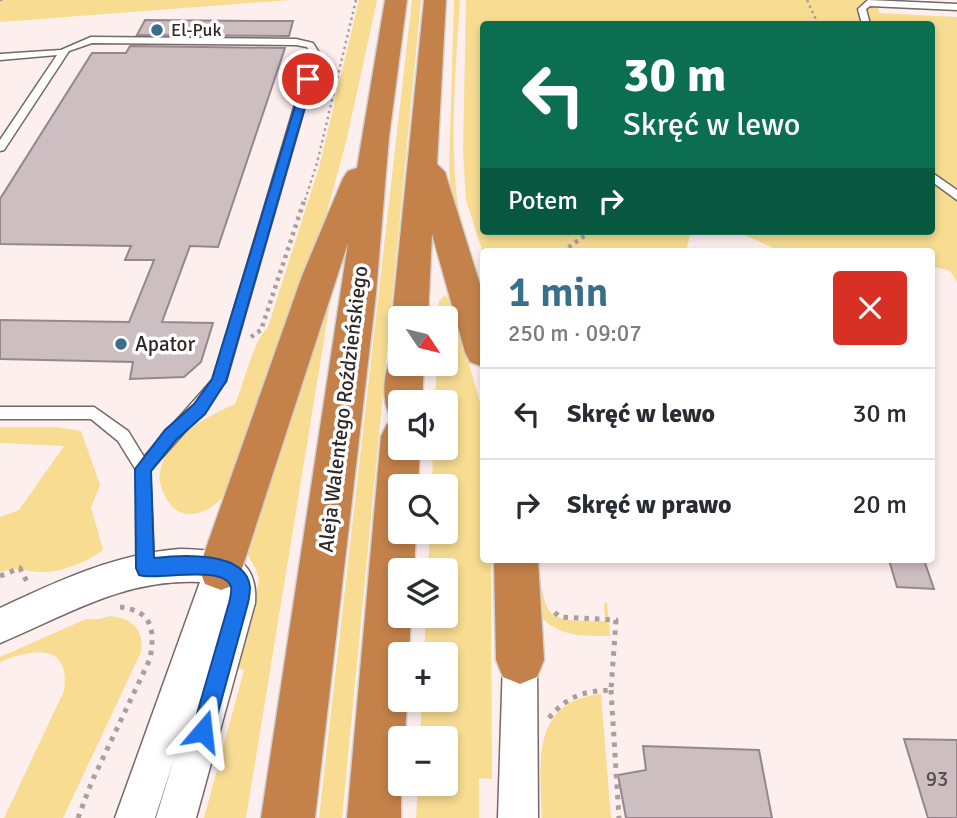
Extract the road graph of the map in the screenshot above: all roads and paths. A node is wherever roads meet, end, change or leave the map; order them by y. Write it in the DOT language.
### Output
graph roads {
  1 [pos="356,0"];
  2 [pos="396,0"];
  3 [pos="435,0"];
  4 [pos="807,0"];
  5 [pos="957,7"];
  6 [pos="817,21"];
  7 [pos="865,21"];
  8 [pos="64,52"];
  9 [pos="0,57"];
  10 [pos="375,137"];
  11 [pos="422,147"];
  12 [pos="0,148"];
  13 [pos="935,179"];
  14 [pos="957,196"];
  15 [pos="585,235"];
  16 [pos="568,248"];
  17 [pos="411,306"];
  18 [pos="480,342"];
  19 [pos="228,351"];
  20 [pos="0,413"];
  21 [pos="399,460"];
  22 [pos="143,469"];
  23 [pos="516,563"];
  24 [pos="146,568"];
  25 [pos="221,568"];
  26 [pos="547,606"];
  27 [pos="110,607"];
  28 [pos="0,626"];
  29 [pos="520,660"];
  30 [pos="611,690"];
  31 [pos="546,724"];
  32 [pos="78,818"];
  33 [pos="135,818"];
  34 [pos="176,818"];
  35 [pos="288,818"];
  36 [pos="374,818"];
  37 [pos="519,818"];
  38 [pos="619,818"];
  1 -- 19 [label="path"];
  2 -- 10 [label="highway, Aleja Walentego Roździeńskiego"];
  3 -- 11 [label="highway"];
  4 -- 6 [label="path"];
  5 -- 7 [label="lane"];
  8 -- 9 [label="lane"];
  8 -- 12 [label="lane"];
  8 -- 19 [label="lane"];
  10 -- 25 [label="highway"];
  10 -- 35 [label="highway, Aleja Walentego Roździeńskiego"];
  11 -- 17 [label="highway"];
  11 -- 18 [label="highway"];
  13 -- 14 [label="lane"];
  15 -- 16 [label="path"];
  19 -- 22 [label="lane"];
  20 -- 22 [label="lane"];
  21 -- 36 [label="highway"];
  22 -- 24 [label="lane"];
  23 -- 29 [label="highway"];
  24 -- 25 [label="street"];
  24 -- 28 [label="street"];
  25 -- 33 [label="street"];
  25 -- 34 [label="street"];
  26 -- 30 [label="path"];
  27 -- 32 [label="path"];
  29 -- 37 [label="street"];
  30 -- 31 [label="path"];
  30 -- 38 [label="path"];
}
